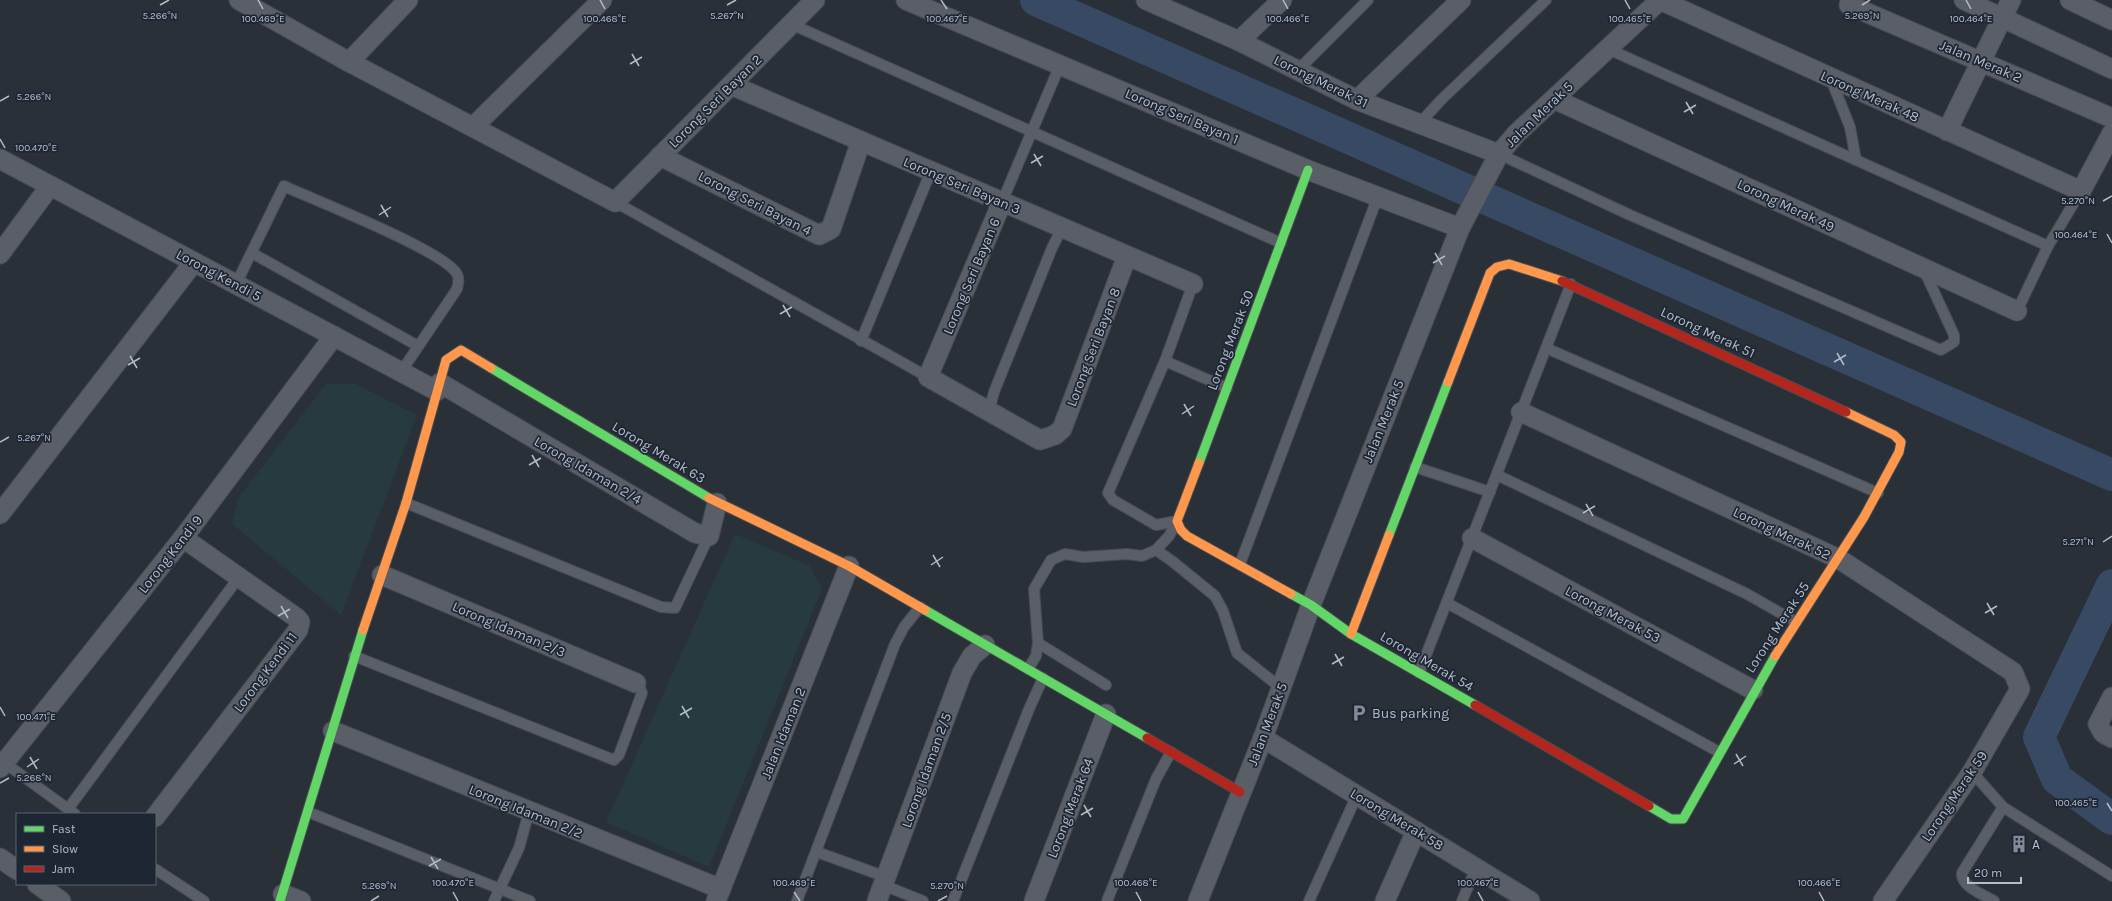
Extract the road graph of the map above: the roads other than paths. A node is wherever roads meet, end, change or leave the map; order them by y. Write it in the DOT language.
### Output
graph roads {
  1 [pos="239,0"];
  2 [pos="408,0"];
  3 [pos="602,0"];
  4 [pos="815,0"];
  5 [pos="906,0"];
  6 [pos="1146,0"];
  7 [pos="1282,0"];
  8 [pos="1368,0"];
  9 [pos="1461,0"];
  10 [pos="1546,0"];
  11 [pos="1660,0"];
  12 [pos="1964,0"];
  13 [pos="2011,0"];
  14 [pos="2070,0"];
  15 [pos="1849,5"];
  16 [pos="2002,18"];
  17 [pos="2112,20"];
  18 [pos="791,24"];
  19 [pos="1239,41"];
  20 [pos="1608,49"];
  21 [pos="1981,61"];
  22 [pos="349,62"];
  23 [pos="1060,65"];
  24 [pos="2112,69"];
  25 [pos="1298,70"];
  26 [pos="1830,77"];
  27 [pos="731,85"];
  28 [pos="1554,98"];
  29 [pos="1357,100"];
  30 [pos="2112,118"];
  31 [pos="1419,124"];
  32 [pos="473,127"];
  33 [pos="1032,131"];
  34 [pos="1947,131"];
  35 [pos="2112,133"];
  36 [pos="861,141"];
  37 [pos="1499,154"];
  38 [pos="660,156"];
  39 [pos="0,159"];
  40 [pos="1856,160"];
  41 [pos="1308,170"];
  42 [pos="931,171"];
  43 [pos="50,186"];
  44 [pos="2080,191"];
  45 [pos="1378,196"];
  46 [pos="615,202"];
  47 [pos="1002,202"];
  48 [pos="1464,221"];
  49 [pos="1062,228"];
  50 [pos="1281,243"];
  51 [pos="2048,246"];
  52 [pos="252,253"];
  53 [pos="0,254"];
  54 [pos="1127,256"];
  55 [pos="194,262"];
  56 [pos="1924,268"];
  57 [pos="236,284"];
  58 [pos="1193,284"];
  59 [pos="1571,284"];
  60 [pos="2018,311"];
  61 [pos="334,336"];
  62 [pos="861,341"];
  63 [pos="418,346"];
  64 [pos="1546,348"];
  65 [pos="1165,361"];
  66 [pos="401,372"];
  67 [pos="928,377"];
  68 [pos="439,387"];
  69 [pos="1227,388"];
  70 [pos="990,412"];
  71 [pos="1521,412"];
  72 [pos="1901,442"];
  73 [pos="1415,467"];
  74 [pos="1496,475"];
  75 [pos="1490,492"];
  76 [pos="1878,493"];
  77 [pos="717,502"];
  78 [pos="406,503"];
  79 [pos="2,508"];
  80 [pos="1177,521"];
  81 [pos="709,536"];
  82 [pos="183,538"];
  83 [pos="1472,538"];
  84 [pos="1156,550"];
  85 [pos="1839,559"];
  86 [pos="1240,564"];
  87 [pos="849,566"];
  88 [pos="382,575"];
  89 [pos="239,577"];
  90 [pos="1447,603"];
  91 [pos="1311,605"];
  92 [pos="920,607"];
  93 [pos="1796,622"];
  94 [pos="1351,634"];
  95 [pos="1038,643"];
  96 [pos="985,644"];
  97 [pos="354,656"];
  98 [pos="1028,669"];
  99 [pos="1419,673"];
  100 [pos="1043,678"];
  101 [pos="636,683"];
  102 [pos="1106,685"];
  103 [pos="1280,688"];
  104 [pos="2020,688"];
  105 [pos="1754,690"];
  106 [pos="2112,696"];
  107 [pos="1106,714"];
  108 [pos="333,731"];
  109 [pos="1263,738"];
  110 [pos="2112,738"];
  111 [pos="1171,752"];
  112 [pos="1719,752"];
  113 [pos="1,763"];
  114 [pos="1972,772"];
  115 [pos="1240,792"];
  116 [pos="1357,795"];
  117 [pos="2003,807"];
  118 [pos="72,811"];
  119 [pos="308,812"];
  120 [pos="529,812"];
  121 [pos="156,816"];
  122 [pos="1671,819"];
  123 [pos="1416,831"];
  124 [pos="816,852"];
  125 [pos="0,858"];
  126 [pos="1476,868"];
  127 [pos="16,869"];
  128 [pos="156,870"];
  129 [pos="2112,876"];
  130 [pos="38,885"];
  131 [pos="882,887"];
  132 [pos="499,888"];
  133 [pos="718,895"];
  134 [pos="281,897"];
  135 [pos="61,901"];
  136 [pos="204,901"];
  137 [pos="301,901"];
  138 [pos="494,901"];
  139 [pos="530,901"];
  140 [pos="797,901"];
  141 [pos="923,901"];
  142 [pos="953,901"];
  143 [pos="1034,901"];
  144 [pos="1107,901"];
  145 [pos="1198,901"];
  146 [pos="1309,901"];
  147 [pos="1385,901"];
  148 [pos="1462,901"];
  149 [pos="1530,901"];
  150 [pos="1883,901"];
  151 [pos="1994,901"];
  1 -- 22 [label="street"];
  2 -- 22 [label="street"];
  3 -- 32 [label="street"];
  4 -- 18 [label="street, Lorong Seri Bayan 2"];
  5 -- 23 [label="street, Lorong Seri Bayan 1"];
  6 -- 19 [label="street, Lorong Merak 31"];
  7 -- 19 [label="street"];
  8 -- 25 [label="lane"];
  9 -- 29 [label="street"];
  10 -- 31 [label="lane"];
  11 -- 20 [label="street, Jalan Merak 5"];
  11 -- 26 [label="street, Lorong Merak 48"];
  12 -- 16 [label="street"];
  13 -- 16 [label="street"];
  14 -- 17 [label="street"];
  15 -- 21 [label="street, Jalan Merak 2"];
  16 -- 21 [label="street"];
  16 -- 24 [label="street"];
  18 -- 27 [label="street, Lorong Seri Bayan 2"];
  18 -- 33 [label="lane"];
  19 -- 25 [label="street, Lorong Merak 31"];
  20 -- 28 [label="street, Jalan Merak 5"];
  20 -- 40 [label="lane"];
  21 -- 30 [label="street, Jalan Merak 2"];
  21 -- 34 [label="street"];
  22 -- 32 [label="street"];
  23 -- 33 [label="lane, Lorong Seri Bayan 6"];
  23 -- 41 [label="street, Lorong Seri Bayan 1"];
  25 -- 29 [label="street, Lorong Merak 31"];
  26 -- 34 [label="street, Lorong Merak 48"];
  26 -- 40 [label="lane"];
  27 -- 36 [label="street, Lorong Seri Bayan 3"];
  27 -- 38 [label="street, Lorong Seri Bayan 2"];
  28 -- 37 [label="street, Jalan Merak 5"];
  28 -- 56 [label="street, Lorong Merak 49"];
  29 -- 31 [label="street, Lorong Merak 31"];
  31 -- 37 [label="street, Lorong Merak 31"];
  32 -- 46 [label="street"];
  33 -- 47 [label="lane, Lorong Seri Bayan 6"];
  33 -- 50 [label="lane"];
  34 -- 44 [label="street, Lorong Merak 48"];
  35 -- 44 [label="street"];
  36 -- 38 [label="street, Lorong Seri Bayan 4"];
  36 -- 42 [label="street, Lorong Seri Bayan 3"];
  37 -- 48 [label="street, Jalan Merak 5"];
  37 -- 56 [label="lane"];
  38 -- 46 [label="street, Lorong Seri Bayan 2"];
  39 -- 43 [label="street, Lorong Kendi 5"];
  40 -- 51 [label="lane"];
  41 -- 45 [label="street, Lorong Seri Bayan 1"];
  41 -- 50 [label="street, Lorong Merak 50"];
  42 -- 47 [label="street, Lorong Seri Bayan 3"];
  42 -- 62 [label="lane"];
  43 -- 53 [label="street"];
  43 -- 55 [label="street, Lorong Kendi 5"];
  44 -- 51 [label="lane"];
  45 -- 48 [label="street, Lorong Seri Bayan 1"];
  45 -- 86 [label="lane"];
  46 -- 62 [label="lane"];
  47 -- 49 [label="street, Lorong Seri Bayan 3"];
  47 -- 67 [label="street, Lorong Seri Bayan 6"];
  48 -- 91 [label="street, Jalan Merak 5"];
  49 -- 54 [label="street, Lorong Seri Bayan 3"];
  49 -- 70 [label="lane"];
  50 -- 69 [label="street, Lorong Merak 50"];
  51 -- 60 [label="lane"];
  52 -- 57 [label="lane"];
  52 -- 63 [label="lane"];
  52 -- 63 [label="lane"];
  54 -- 58 [label="street, Lorong Seri Bayan 3"];
  54 -- 70 [label="street, Lorong Seri Bayan 8"];
  55 -- 57 [label="street, Lorong Kendi 5"];
  55 -- 79 [label="street"];
  56 -- 60 [label="street, Lorong Merak 49"];
  57 -- 61 [label="street, Lorong Kendi 5"];
  58 -- 65 [label="lane"];
  59 -- 64 [label="lane"];
  59 -- 72 [label="street, Lorong Merak 51"];
  59 -- 73 [label="street, Lorong Merak 51"];
  61 -- 66 [label="street, Lorong Kendi 5"];
  61 -- 82 [label="street, Lorong Kendi 9"];
  62 -- 67 [label="lane"];
  63 -- 66 [label="lane"];
  64 -- 71 [label="lane"];
  64 -- 76 [label="lane"];
  65 -- 69 [label="lane"];
  65 -- 80 [label="lane"];
  66 -- 68 [label="street, Lorong Kendi 5"];
  67 -- 70 [label="street"];
  68 -- 77 [label="street, Lorong Merak 63"];
  68 -- 78 [label="street"];
  68 -- 81 [label="street, Lorong Idaman 2/4"];
  69 -- 80 [label="street, Lorong Merak 50"];
  71 -- 74 [label="lane"];
  71 -- 85 [label="street, Lorong Merak 52"];
  72 -- 76 [label="street, Lorong Merak 55"];
  73 -- 75 [label="lane"];
  73 -- 94 [label="street"];
  74 -- 75 [label="lane"];
  74 -- 93 [label="lane"];
  75 -- 83 [label="lane"];
  76 -- 85 [label="street, Lorong Merak 55"];
  77 -- 81 [label="street"];
  77 -- 87 [label="street, Lorong Merak 63"];
  78 -- 81 [label="lane"];
  78 -- 88 [label="street"];
  80 -- 84 [label="lane"];
  80 -- 86 [label="street, Lorong Merak 54"];
  82 -- 89 [label="street, Lorong Kendi 11"];
  82 -- 113 [label="street, Lorong Kendi 9"];
  83 -- 90 [label="lane"];
  83 -- 105 [label="street, Lorong Merak 53"];
  84 -- 95 [label="lane"];
  84 -- 103 [label="lane"];
  85 -- 93 [label="street, Lorong Merak 55"];
  85 -- 104 [label="street, Lorong Merak 52"];
  86 -- 91 [label="street, Lorong Merak 54"];
  87 -- 92 [label="street, Lorong Merak 63"];
  87 -- 133 [label="street, Jalan Idaman 2"];
  88 -- 97 [label="street"];
  88 -- 101 [label="street, Lorong Idaman 2/3"];
  89 -- 118 [label="lane"];
  89 -- 121 [label="street, Lorong Kendi 11"];
  90 -- 99 [label="lane"];
  90 -- 112 [label="lane"];
  91 -- 94 [label="street, Lorong Merak 54"];
  91 -- 103 [label="street, Jalan Merak 5"];
  92 -- 96 [label="street, Lorong Merak 63"];
  92 -- 124 [label="lane"];
  93 -- 105 [label="street, Lorong Merak 55"];
  94 -- 99 [label="street, Lorong Merak 54"];
  95 -- 98 [label="lane"];
  95 -- 102 [label="lane"];
  96 -- 98 [label="street, Lorong Merak 63"];
  96 -- 131 [label="street, Lorong Idaman 2/5"];
  97 -- 101 [label="lane"];
  97 -- 108 [label="street"];
  98 -- 100 [label="street, Lorong Merak 63"];
  99 -- 122 [label="street, Lorong Merak 54"];
  100 -- 107 [label="street, Lorong Merak 63"];
  100 -- 142 [label="lane"];
  103 -- 109 [label="street, Jalan Merak 5"];
  104 -- 114 [label="street, Lorong Merak 59"];
  105 -- 112 [label="street, Lorong Merak 55"];
  106 -- 110 [label="street"];
  107 -- 111 [label="street, Lorong Merak 63"];
  107 -- 143 [label="street, Lorong Merak 64"];
  108 -- 119 [label="street"];
  108 -- 120 [label="street, Lorong Idaman 2/2"];
  109 -- 115 [label="street, Jalan Merak 5"];
  109 -- 116 [label="street, Lorong Merak 58"];
  111 -- 115 [label="street, Lorong Merak 63"];
  111 -- 144 [label="lane"];
  112 -- 122 [label="street, Lorong Merak 55"];
  113 -- 118 [label="lane"];
  114 -- 117 [label="lane"];
  114 -- 150 [label="street, Lorong Merak 59"];
  115 -- 145 [label="street, Jalan Merak 5"];
  116 -- 123 [label="street, Lorong Merak 58"];
  116 -- 146 [label="lane"];
  117 -- 129 [label="lane"];
  117 -- 151 [label="lane"];
  119 -- 132 [label="lane"];
  119 -- 134 [label="street"];
  120 -- 132 [label="lane"];
  120 -- 133 [label="street, Lorong Idaman 2/2"];
  123 -- 126 [label="street, Lorong Merak 58"];
  123 -- 147 [label="street"];
  124 -- 131 [label="lane"];
  124 -- 140 [label="lane"];
  125 -- 127 [label="street"];
  126 -- 148 [label="lane"];
  126 -- 149 [label="street, Lorong Merak 58"];
  128 -- 136 [label="lane"];
  130 -- 135 [label="street"];
  131 -- 141 [label="lane"];
  132 -- 138 [label="lane"];
  132 -- 139 [label="lane"];
  134 -- 137 [label="street"];
}
